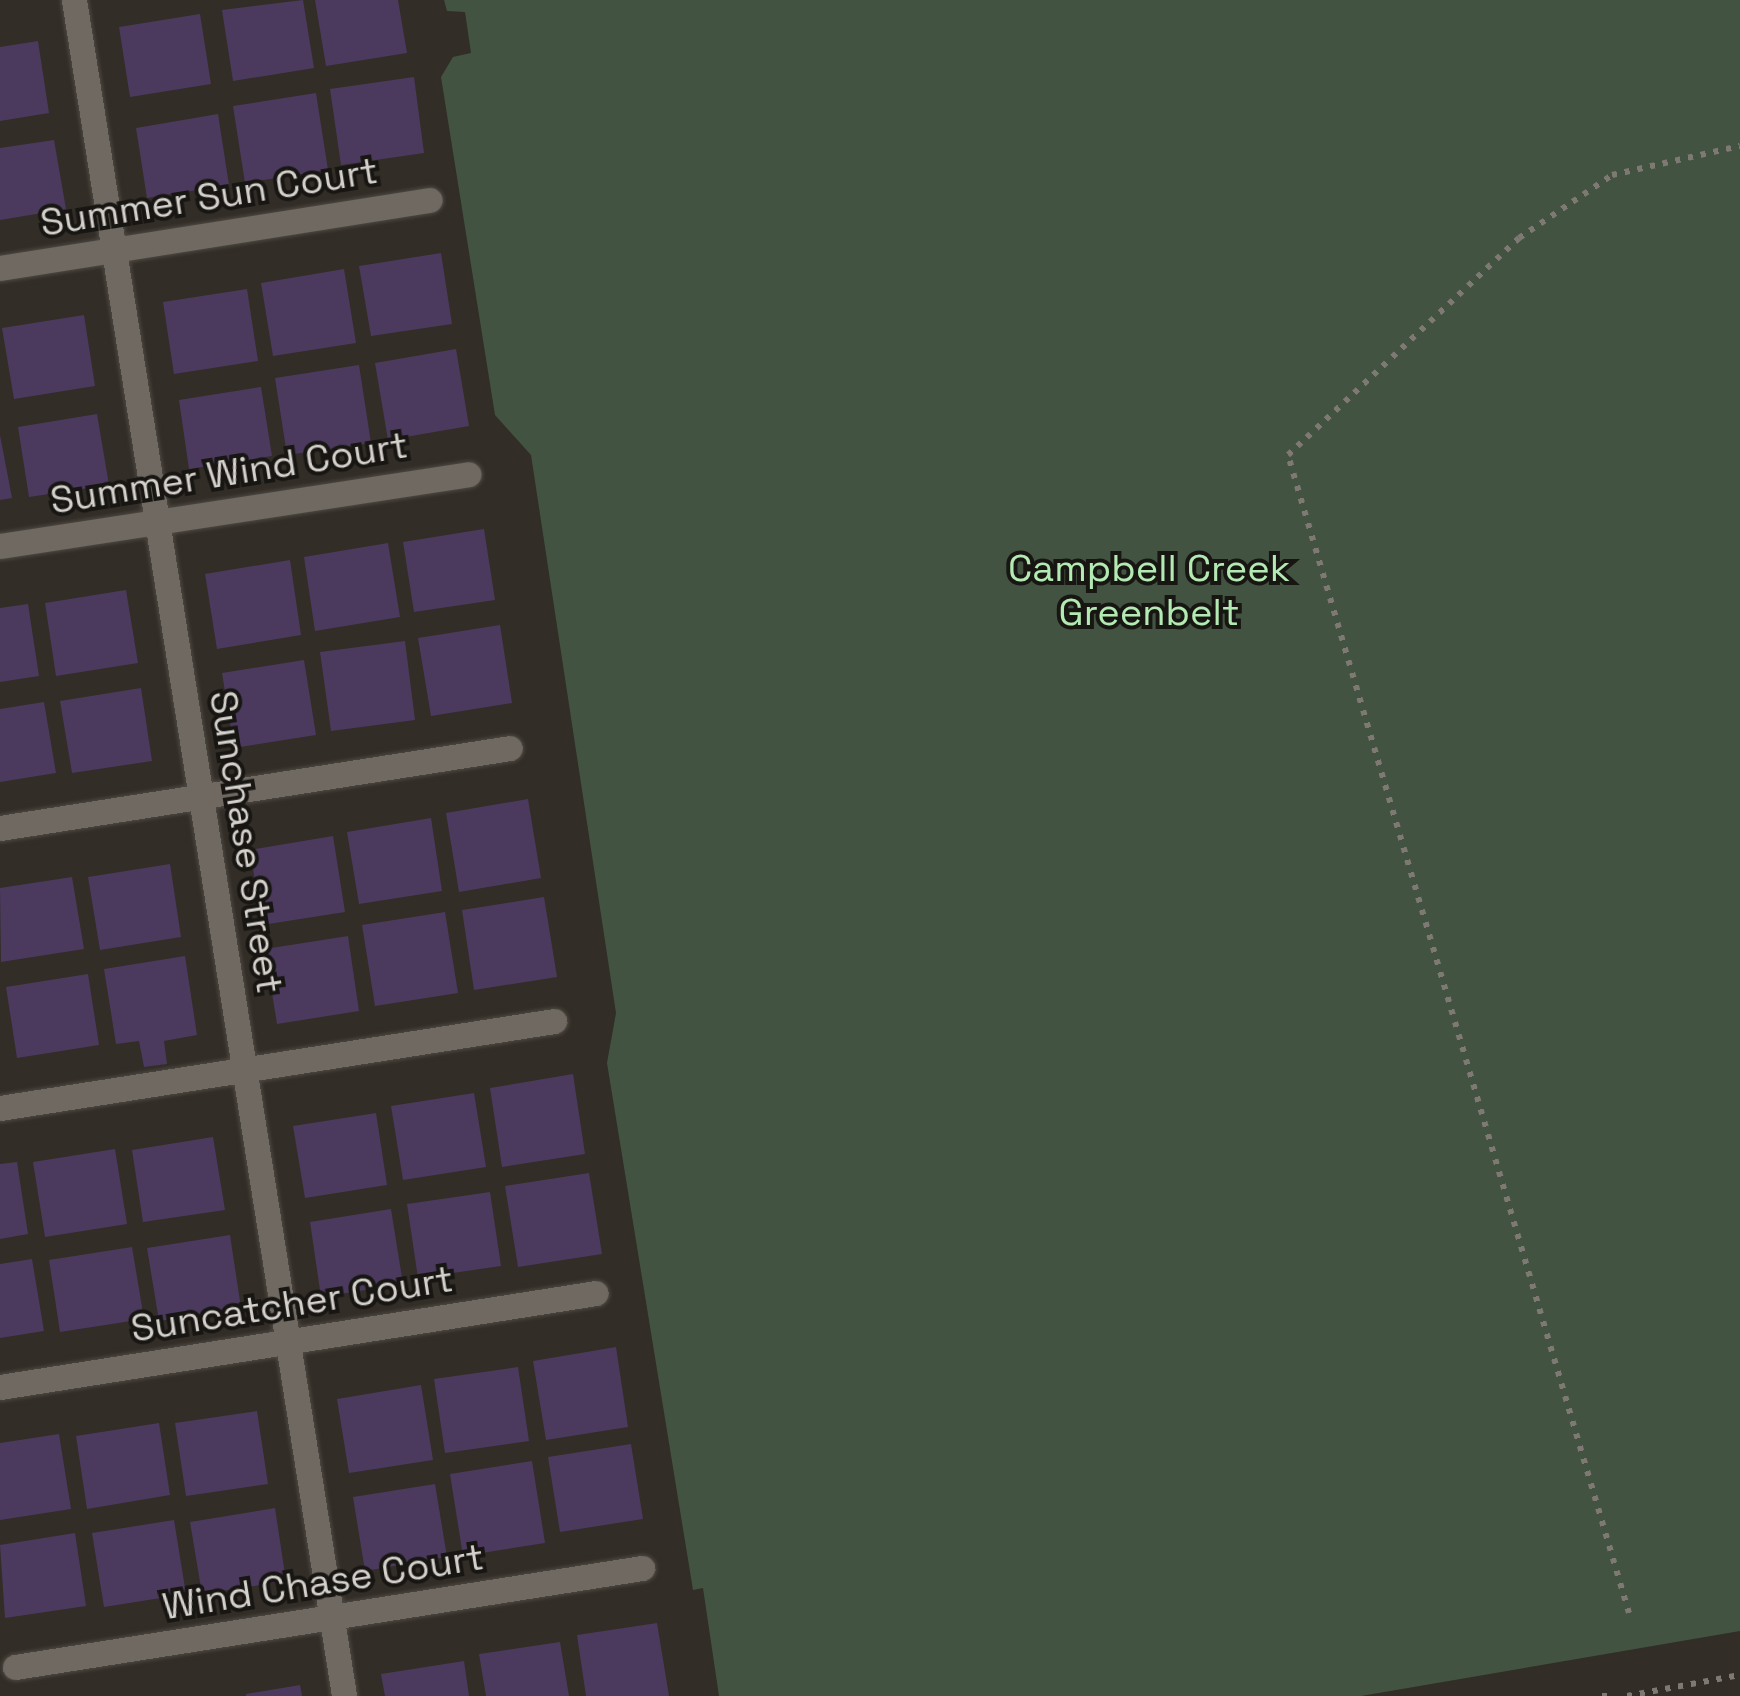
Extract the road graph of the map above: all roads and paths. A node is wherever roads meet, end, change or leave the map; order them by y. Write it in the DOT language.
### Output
graph roads {
  1 [pos="74,0"];
  2 [pos="1740,146"];
  3 [pos="430,200"];
  4 [pos="114,250"];
  5 [pos="0,268"];
  6 [pos="469,474"];
  7 [pos="157,523"];
  8 [pos="0,546"];
  9 [pos="510,748"];
  10 [pos="199,798"];
  11 [pos="0,828"];
  12 [pos="554,1020"];
  13 [pos="246,1071"];
  14 [pos="0,1108"];
  15 [pos="596,1293"];
  16 [pos="287,1344"];
  17 [pos="0,1387"];
  18 [pos="642,1568"];
  19 [pos="1630,1614"];
  20 [pos="334,1621"];
  21 [pos="15,1667"];
  22 [pos="1740,1674"];
  23 [pos="344,1696"];
  24 [pos="1627,1696"];
  1 -- 4 [label="street, Sunchase Street"];
  2 -- 19 [label="path"];
  3 -- 4 [label="street, Summer Sun Court"];
  4 -- 5 [label="street, Summer Sun Court"];
  4 -- 7 [label="street, Sunchase Street"];
  6 -- 7 [label="street, Summer Wind Court"];
  7 -- 8 [label="street, Summer Wind Court"];
  7 -- 10 [label="street, Sunchase Street"];
  9 -- 10 [label="street"];
  10 -- 11 [label="street"];
  10 -- 13 [label="street, Sunchase Street"];
  12 -- 13 [label="street"];
  13 -- 14 [label="street"];
  13 -- 16 [label="street, Sunchase Street"];
  15 -- 16 [label="street, Suncatcher Court"];
  16 -- 17 [label="street, Suncatcher Court"];
  16 -- 20 [label="street, Sunchase Street"];
  18 -- 20 [label="street, Wind Chase Court"];
  20 -- 21 [label="street, Wind Chase Court"];
  20 -- 23 [label="street, Sunchase Street"];
  22 -- 24 [label="path"];
}
